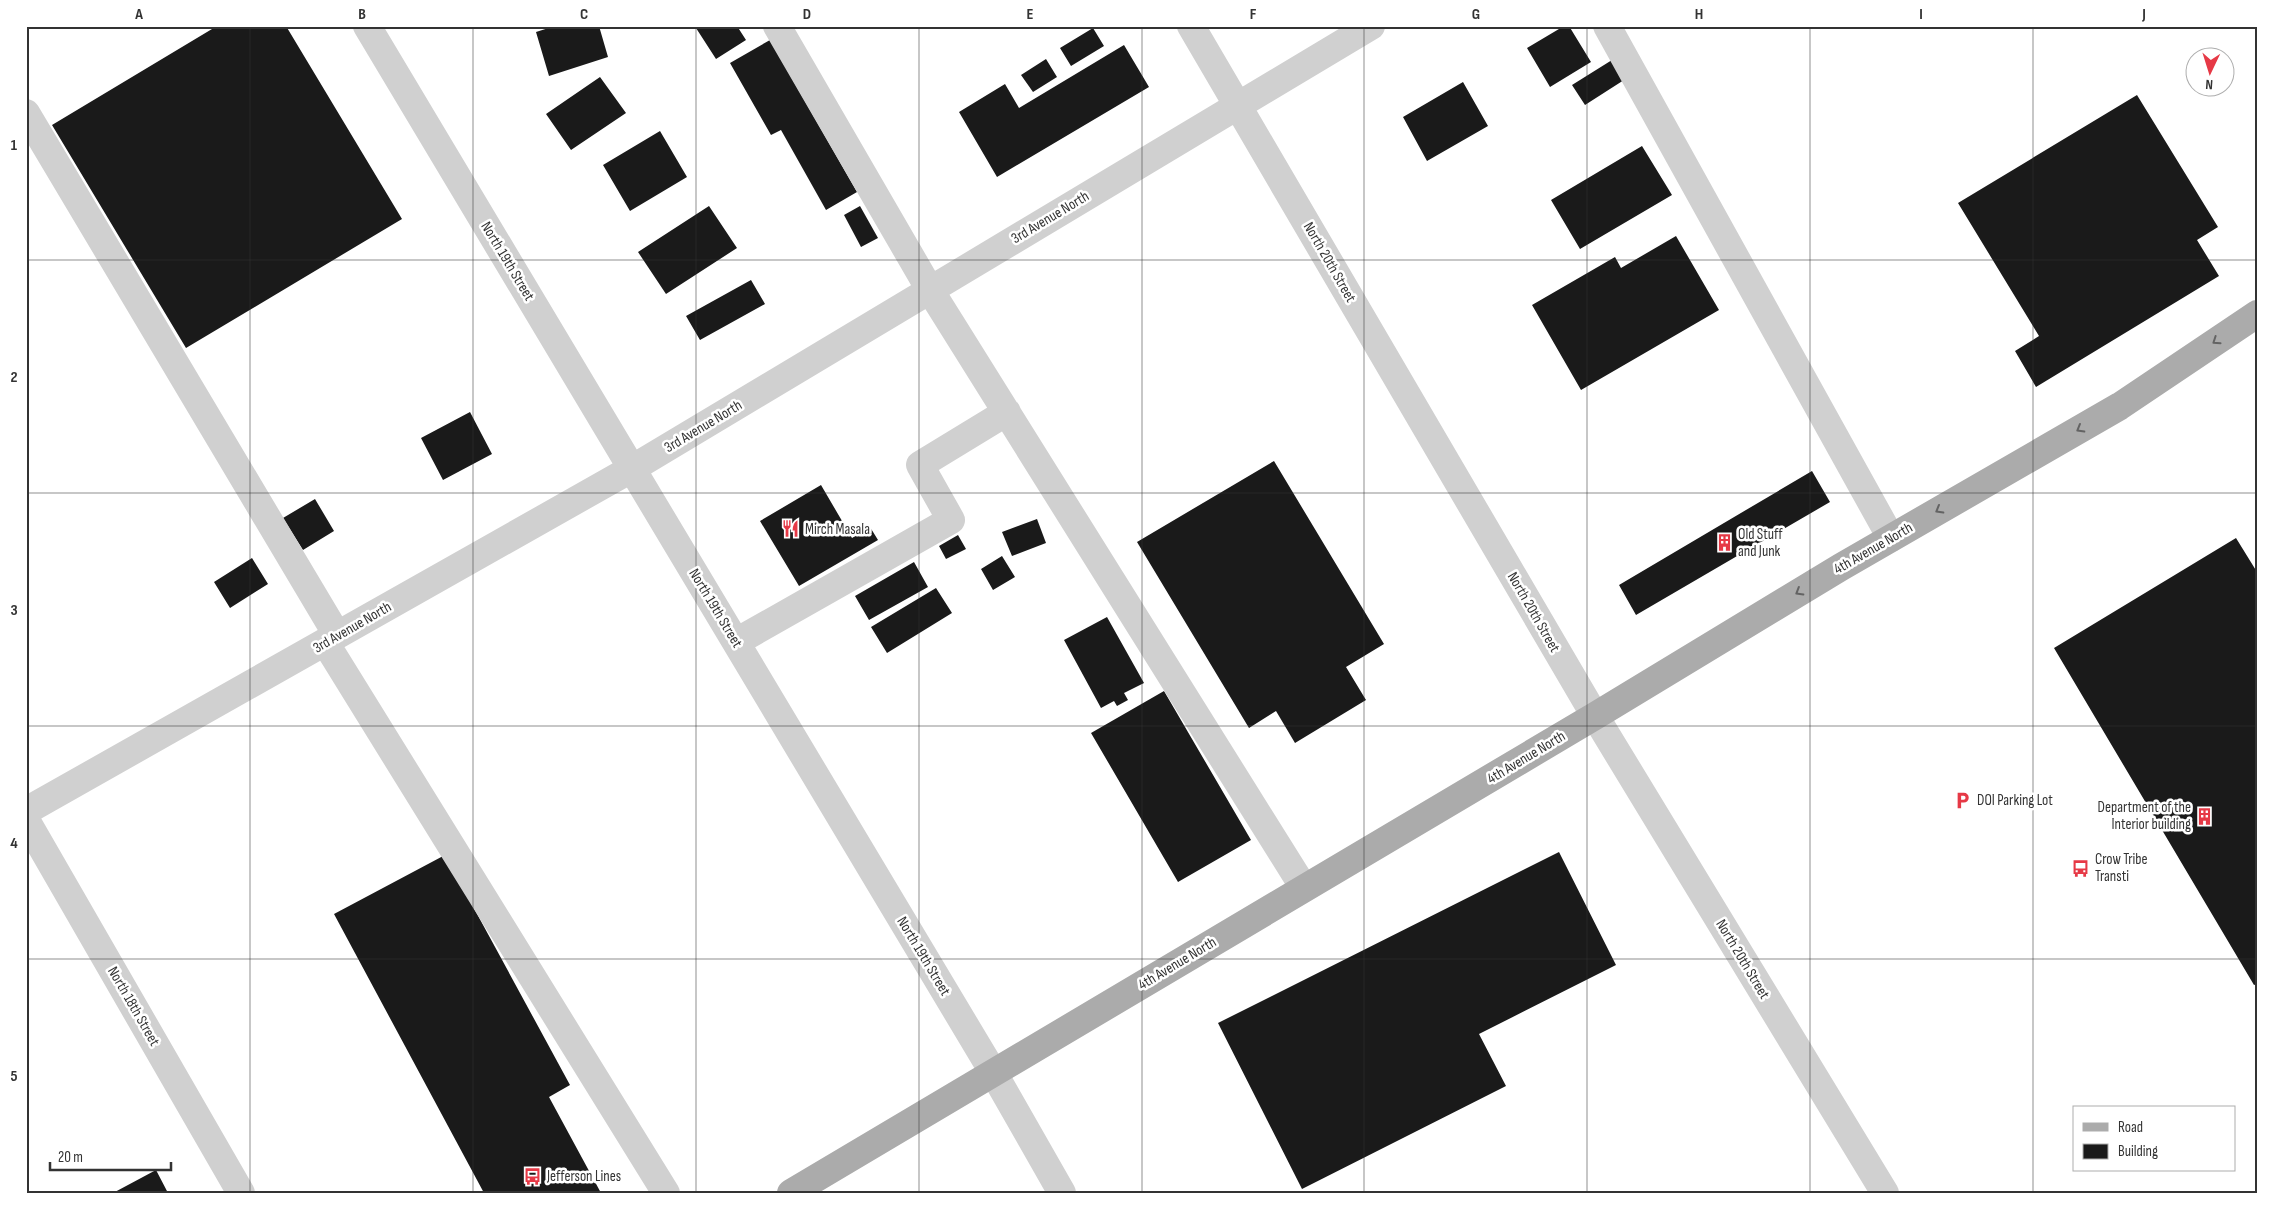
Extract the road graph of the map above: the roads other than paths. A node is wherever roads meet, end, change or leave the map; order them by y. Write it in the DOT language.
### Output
graph roads {
  1 [pos="367,26"];
  2 [pos="777,26"];
  3 [pos="1191,26"];
  4 [pos="1371,26"];
  5 [pos="1607,26"];
  6 [pos="1237,105"];
  7 [pos="26,113"];
  8 [pos="930,290"];
  9 [pos="2257,314"];
  10 [pos="1007,412"];
  11 [pos="633,468"];
  12 [pos="1891,538"];
  13 [pos="331,639"];
  14 [pos="736,642"];
  15 [pos="1595,716"];
  16 [pos="26,811"];
  17 [pos="26,820"];
  18 [pos="1304,888"];
  19 [pos="994,1072"];
  20 [pos="241,1193"];
  21 [pos="666,1193"];
  22 [pos="791,1193"];
  23 [pos="1062,1193"];
  24 [pos="1885,1193"];
  1 -- 11 [label="street, North 19th Street"];
  2 -- 8 [label="street"];
  3 -- 6 [label="street, North 20th Street"];
  4 -- 6 [label="street, 3rd Avenue North"];
  5 -- 12 [label="street"];
  6 -- 8 [label="street, 3rd Avenue North"];
  6 -- 15 [label="street, North 20th Street"];
  7 -- 13 [label="street"];
  8 -- 10 [label="street"];
  8 -- 11 [label="street, 3rd Avenue North"];
  9 -- 12 [label="main road, 4th Avenue North, one-way"];
  10 -- 14 [label="street"];
  10 -- 18 [label="street"];
  11 -- 13 [label="street, 3rd Avenue North"];
  11 -- 14 [label="street, North 19th Street"];
  12 -- 15 [label="main road, 4th Avenue North, one-way"];
  13 -- 16 [label="street, 3rd Avenue North"];
  13 -- 21 [label="street"];
  14 -- 19 [label="street, North 19th Street"];
  15 -- 18 [label="main road, 4th Avenue North"];
  15 -- 24 [label="street, North 20th Street"];
  17 -- 20 [label="street, North 18th Street"];
  18 -- 19 [label="main road, 4th Avenue North"];
  19 -- 22 [label="main road, 4th Avenue North"];
  19 -- 23 [label="street, North 19th Street"];
}
